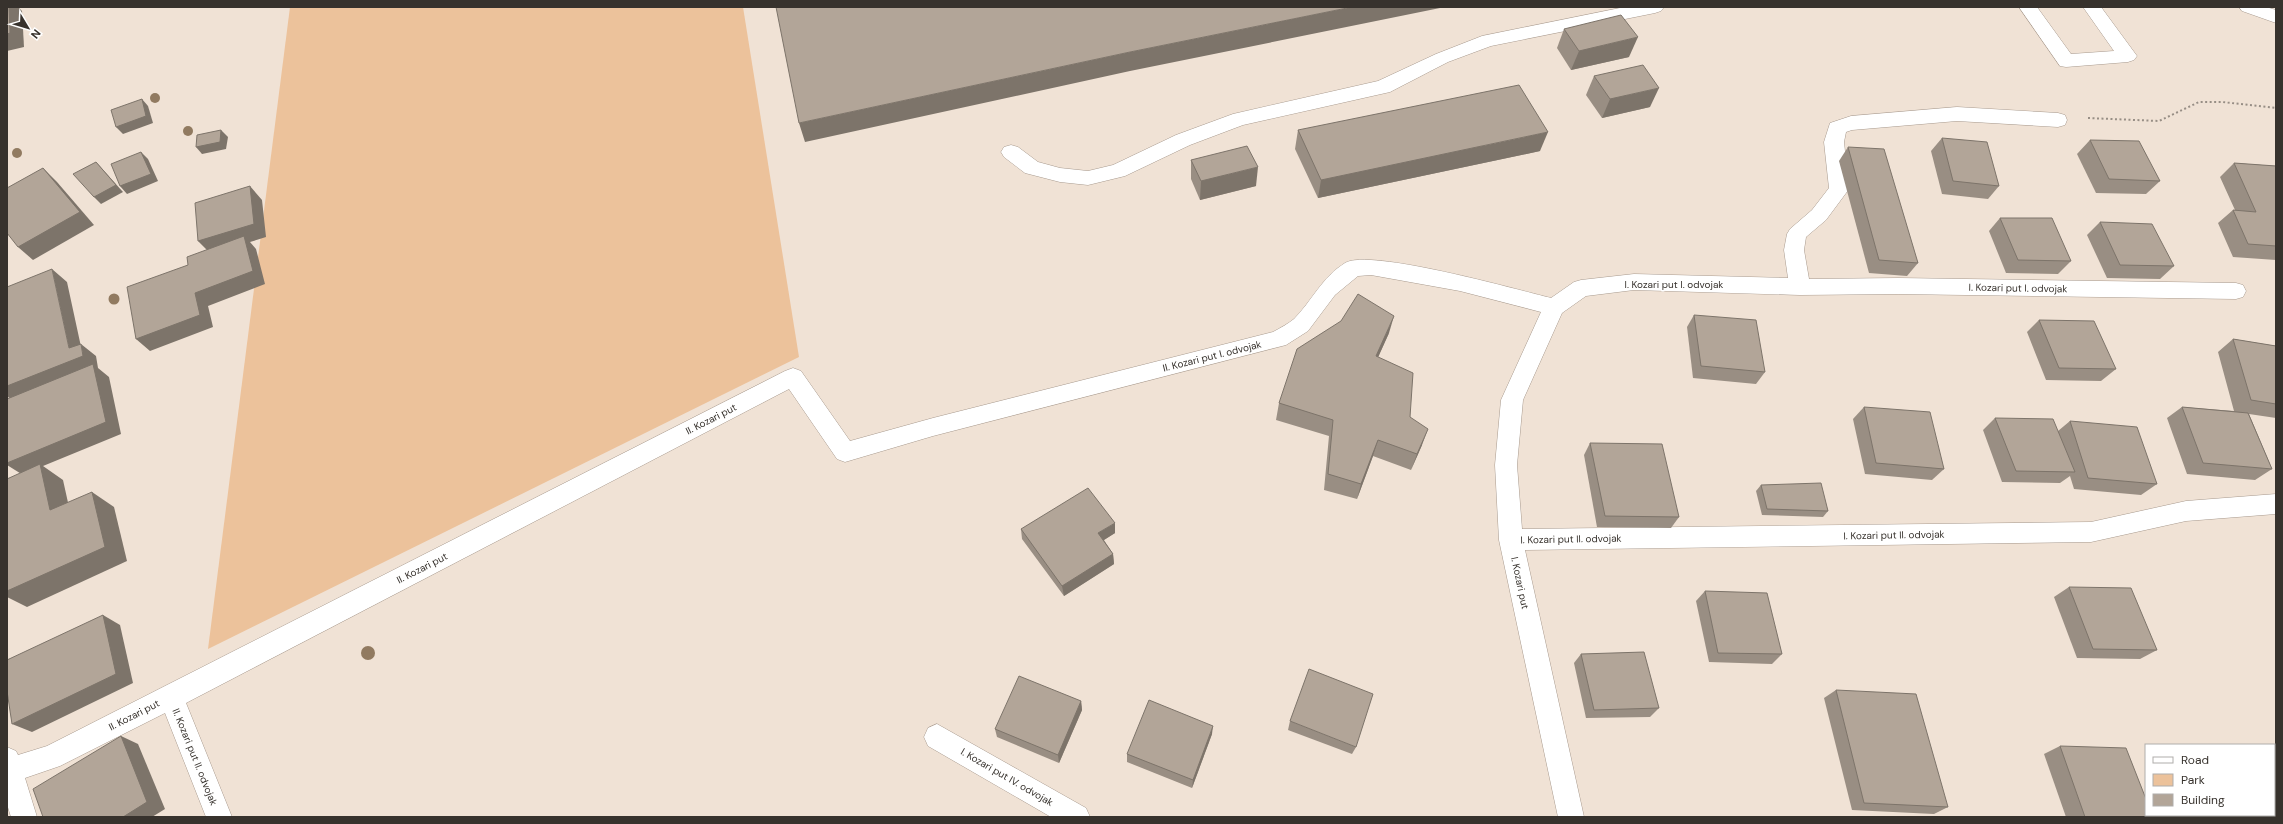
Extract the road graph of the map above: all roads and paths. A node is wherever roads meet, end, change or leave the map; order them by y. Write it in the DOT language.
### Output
graph roads {
  1 [pos="1655,7"];
  2 [pos="2028,7"];
  3 [pos="2092,7"];
  4 [pos="2248,7"];
  5 [pos="2276,17"];
  6 [pos="2276,108"];
  7 [pos="2058,120"];
  8 [pos="1011,152"];
  9 [pos="1800,287"];
  10 [pos="2236,291"];
  11 [pos="1554,307"];
  12 [pos="845,452"];
  13 [pos="2276,504"];
  14 [pos="1511,540"];
  15 [pos="171,697"];
  16 [pos="937,737"];
  17 [pos="8,767"];
  18 [pos="24,817"];
  19 [pos="219,817"];
  20 [pos="1077,817"];
  21 [pos="1571,817"];
  1 -- 8 [label="street"];
  2 -- 3 [label="street"];
  4 -- 5 [label="street"];
  6 -- 7 [label="path"];
  7 -- 9 [label="street"];
  9 -- 10 [label="street, I. Kozari put I. odvojak"];
  9 -- 11 [label="street, I. Kozari put I. odvojak"];
  11 -- 12 [label="street, II. Kozari put I. odvojak"];
  11 -- 14 [label="street, I. Kozari put"];
  12 -- 15 [label="street, II. Kozari put"];
  13 -- 14 [label="street, I. Kozari put II. odvojak"];
  14 -- 21 [label="street, I. Kozari put"];
  15 -- 17 [label="street, II. Kozari put"];
  15 -- 19 [label="street, II. Kozari put II. odvojak"];
  16 -- 20 [label="street, I. Kozari put IV. odvojak"];
  17 -- 18 [label="street, II. Kozari put"];
}
